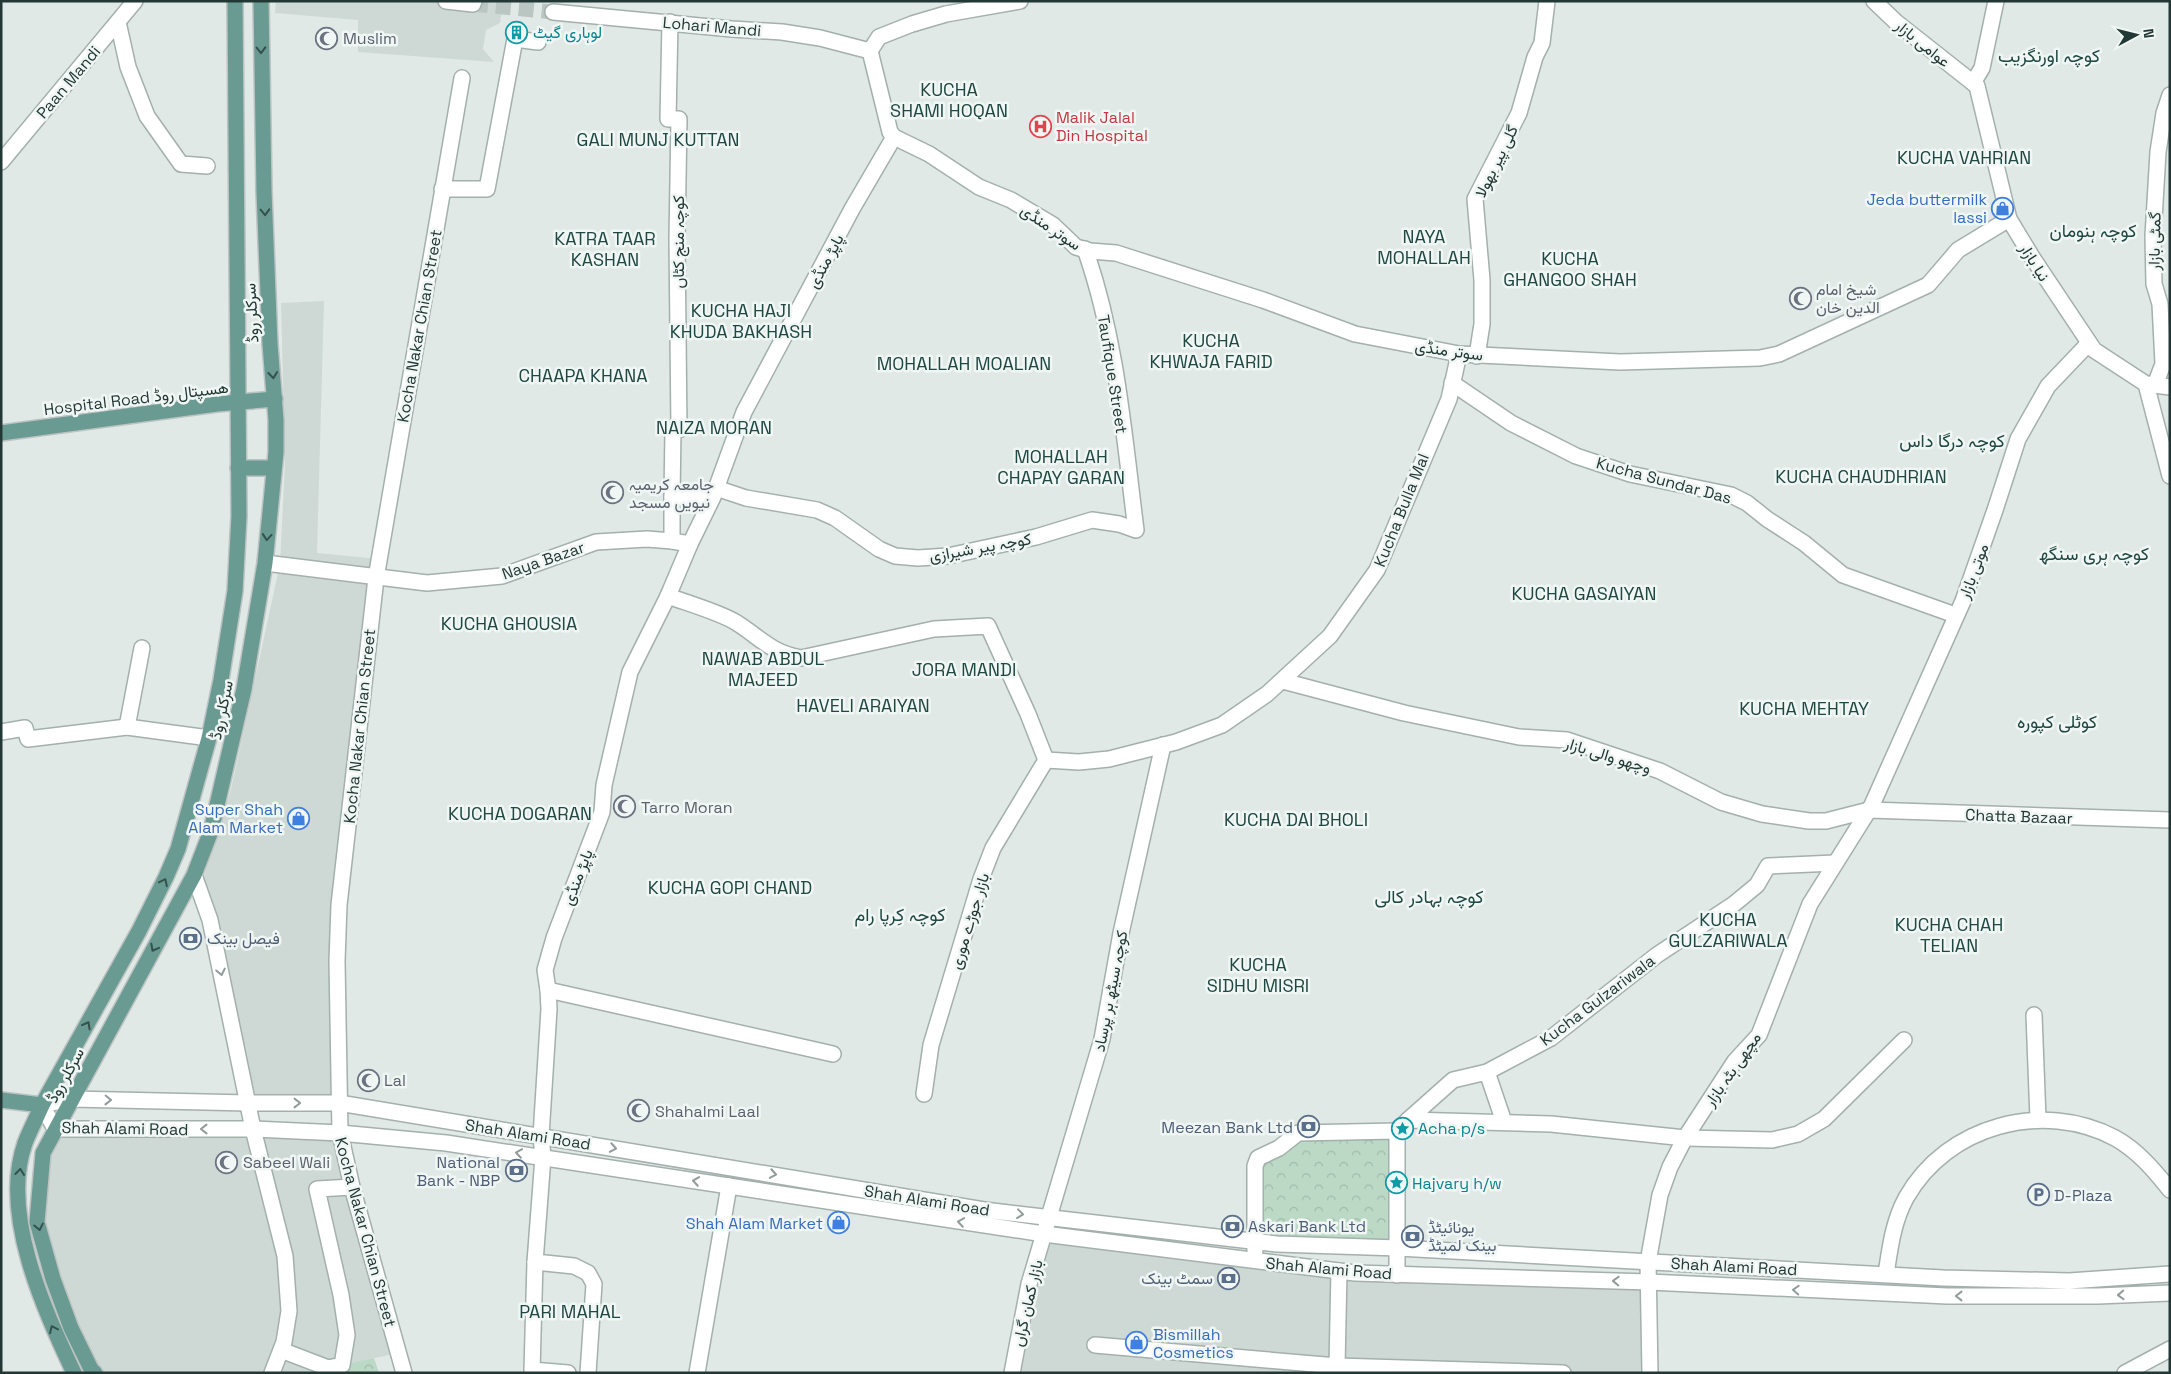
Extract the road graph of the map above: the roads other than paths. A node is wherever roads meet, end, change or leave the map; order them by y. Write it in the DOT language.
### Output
graph roads {
  1 [pos="135,1"];
  2 [pos="235,1"];
  3 [pos="261,1"];
  4 [pos="446,1"];
  5 [pos="1020,1"];
  6 [pos="1547,1"];
  7 [pos="1874,1"];
  8 [pos="1996,1"];
  9 [pos="474,3"];
  10 [pos="557,8"];
  11 [pos="600,8"];
  12 [pos="118,22"];
  13 [pos="670,22"];
  14 [pos="538,42"];
  15 [pos="870,51"];
  16 [pos="462,78"];
  17 [pos="1972,83"];
  18 [pos="2170,95"];
  19 [pos="894,137"];
  20 [pos="1,162"];
  21 [pos="207,166"];
  22 [pos="442,189"];
  23 [pos="2009,218"];
  24 [pos="1085,249"];
  25 [pos="2090,343"];
  26 [pos="1459,354"];
  27 [pos="1477,356"];
  28 [pos="1452,383"];
  29 [pos="2157,385"];
  30 [pos="275,399"];
  31 [pos="239,402"];
  32 [pos="1,433"];
  33 [pos="238,468"];
  34 [pos="274,468"];
  35 [pos="2170,476"];
  36 [pos="714,493"];
  37 [pos="672,497"];
  38 [pos="1136,530"];
  39 [pos="672,541"];
  40 [pos="690,544"];
  41 [pos="265,563"];
  42 [pos="376,578"];
  43 [pos="668,596"];
  44 [pos="1956,615"];
  45 [pos="142,648"];
  46 [pos="1283,681"];
  47 [pos="127,727"];
  48 [pos="1,732"];
  49 [pos="209,738"];
  50 [pos="1163,745"];
  51 [pos="1046,760"];
  52 [pos="1869,810"];
  53 [pos="2170,820"];
  54 [pos="1835,863"];
  55 [pos="194,875"];
  56 [pos="548,990"];
  57 [pos="2034,1015"];
  58 [pos="1904,1040"];
  59 [pos="833,1054"];
  60 [pos="1487,1072"];
  61 [pos="924,1094"];
  62 [pos="72,1099"];
  63 [pos="1,1100"];
  64 [pos="248,1103"];
  65 [pos="339,1103"];
  66 [pos="42,1105"];
  67 [pos="2038,1119"];
  68 [pos="1408,1120"];
  69 [pos="1504,1122"];
  70 [pos="55,1129"];
  71 [pos="253,1129"];
  72 [pos="1397,1131"];
  73 [pos="340,1133"];
  74 [pos="541,1136"];
  75 [pos="1685,1138"];
  76 [pos="543,1157"];
  77 [pos="729,1186"];
  78 [pos="352,1187"];
  79 [pos="2170,1190"];
  80 [pos="1048,1218"];
  81 [pos="1044,1234"];
  82 [pos="1255,1240"];
  83 [pos="1398,1248"];
  84 [pos="1255,1261"];
  85 [pos="534,1262"];
  86 [pos="1648,1262"];
  87 [pos="1339,1271"];
  88 [pos="1886,1274"];
  89 [pos="2170,1274"];
  90 [pos="1397,1275"];
  91 [pos="1649,1282"];
  92 [pos="2170,1293"];
  93 [pos="1096,1345"];
  94 [pos="2170,1349"];
  95 [pos="281,1350"];
  96 [pos="1337,1366"];
  97 [pos="1379,1370"];
  98 [pos="74,1373"];
  99 [pos="95,1373"];
  100 [pos="272,1373"];
  101 [pos="404,1373"];
  102 [pos="568,1373"];
  103 [pos="588,1373"];
  104 [pos="697,1373"];
  105 [pos="1012,1373"];
  106 [pos="1563,1373"];
  107 [pos="1650,1373"];
  108 [pos="2125,1373"];
  1 -- 12 [label="street, Paan Mandi"];
  2 -- 31 [label="main road, سرکلر روڈ"];
  3 -- 30 [label="main road, سرکلر روڈ, one-way"];
  4 -- 9 [label="street"];
  5 -- 15 [label="street"];
  6 -- 27 [label="street, گلی پیر بھولا"];
  7 -- 17 [label="street, عوامی بازار"];
  8 -- 17 [label="street"];
  10 -- 11 [label="street, Lohari Mandi"];
  11 -- 13 [label="street, Lohari Mandi"];
  12 -- 20 [label="street, Paan Mandi"];
  12 -- 21 [label="street"];
  13 -- 15 [label="street, Lohari Mandi"];
  13 -- 37 [label="street, کوچہ منج کٹاں"];
  14 -- 22 [label="street"];
  15 -- 19 [label="street"];
  16 -- 22 [label="street, Kocha Nakar Chian Street"];
  17 -- 23 [label="street, نیا بازار"];
  18 -- 29 [label="street, گمٹی بازار"];
  19 -- 24 [label="street, سوتر منڈی"];
  19 -- 36 [label="street, پاپڑ منڈی"];
  22 -- 42 [label="street, Kocha Nakar Chian Street"];
  23 -- 25 [label="street, نیا بازار"];
  23 -- 27 [label="street, سوتر منڈی"];
  24 -- 26 [label="street, سوتر منڈی"];
  24 -- 38 [label="street, Taufique Street"];
  25 -- 29 [label="street, نیا بازار"];
  25 -- 44 [label="street, موتی بازار"];
  26 -- 27 [label="street, سوتر منڈی"];
  26 -- 28 [label="street, Kucha Bulla Mal"];
  28 -- 44 [label="street, Kucha Sundar Das"];
  28 -- 46 [label="street, Kucha Bulla Mal"];
  29 -- 35 [label="street"];
  30 -- 31 [label="main road, Hospital Road ھسپتال روڈ"];
  30 -- 34 [label="main road, سرکلر روڈ"];
  31 -- 32 [label="main road, Hospital Road ھسپتال روڈ"];
  31 -- 33 [label="main road, سرکلر روڈ"];
  33 -- 34 [label="main road"];
  33 -- 49 [label="main road, سرکلر روڈ"];
  34 -- 41 [label="main road, سرکلر روڈ, one-way"];
  36 -- 37 [label="street, کوچہ پیر شیرازی"];
  36 -- 38 [label="street, کوچہ پیر شیرازی"];
  36 -- 40 [label="street, پاپڑ منڈی"];
  37 -- 39 [label="street"];
  39 -- 40 [label="street, Naya Bazar"];
  39 -- 42 [label="street, Naya Bazar"];
  40 -- 43 [label="street, پاپڑ منڈی"];
  41 -- 42 [label="street, Naya Bazar"];
  41 -- 55 [label="main road, سرکلر روڈ"];
  42 -- 65 [label="street, Kocha Nakar Chian Street"];
  43 -- 51 [label="street"];
  43 -- 56 [label="street, پاپڑ منڈی"];
  44 -- 52 [label="street, موتی بازار"];
  45 -- 47 [label="street"];
  46 -- 50 [label="street, Kucha Bulla Mal"];
  46 -- 52 [label="street, وچھو والی بازار"];
  47 -- 48 [label="street"];
  47 -- 49 [label="street"];
  66 -- 49 [label="main road, سرکلر روڈ, one-way"];
  50 -- 51 [label="street, Kucha Bulla Mal"];
  50 -- 80 [label="street, کوچہ سیٹھ ہر پرساد"];
  51 -- 61 [label="street, بازار جوڑے موری"];
  52 -- 53 [label="street, Chatta Bazaar"];
  52 -- 54 [label="street, مچھی ہٹہ بازار"];
  54 -- 60 [label="street, Kucha Gulzariwala"];
  54 -- 75 [label="street, مچھی ہٹہ بازار"];
  55 -- 62 [label="main road, سرکلر روڈ, one-way"];
  55 -- 64 [label="street, one-way"];
  56 -- 59 [label="street"];
  56 -- 74 [label="street, پاپڑ منڈی"];
  57 -- 67 [label="street"];
  58 -- 75 [label="street"];
  60 -- 68 [label="street, Kucha Gulzariwala"];
  60 -- 69 [label="street"];
  62 -- 64 [label="street, Shah Alami Road, one-way"];
  62 -- 66 [label="street, Shah Alami Road"];
  62 -- 70 [label="main road, سرکلر روڈ"];
  63 -- 66 [label="main road"];
  64 -- 65 [label="street, Shah Alami Road, one-way"];
  64 -- 71 [label="street"];
  65 -- 73 [label="street, Kocha Nakar Chian Street"];
  65 -- 74 [label="street, Shah Alami Road"];
  66 -- 70 [label="street, Shah Alami Road"];
  98 -- 66 [label="main road, سرکلر روڈ, one-way"];
  67 -- 79 [label="street"];
  67 -- 88 [label="street"];
  68 -- 69 [label="street"];
  68 -- 72 [label="street, Kucha Gulzariwala"];
  69 -- 75 [label="street"];
  71 -- 70 [label="street, Shah Alami Road, one-way"];
  70 -- 99 [label="main road, سرکلر روڈ, one-way"];
  71 -- 73 [label="street, Shah Alami Road"];
  71 -- 95 [label="street"];
  72 -- 82 [label="street"];
  72 -- 83 [label="street"];
  76 -- 73 [label="street, Shah Alami Road, one-way"];
  73 -- 78 [label="street, Kocha Nakar Chian Street"];
  74 -- 76 [label="street, پاپڑ منڈی"];
  74 -- 80 [label="street, Shah Alami Road, one-way"];
  75 -- 86 [label="street, مچھی ہٹہ بازار"];
  77 -- 76 [label="street, Shah Alami Road, one-way"];
  76 -- 85 [label="street, پاپڑ منڈی"];
  81 -- 77 [label="street, Shah Alami Road, one-way"];
  77 -- 104 [label="street"];
  78 -- 95 [label="street"];
  78 -- 101 [label="street, Kocha Nakar Chian Street"];
  80 -- 81 [label="street, کوچہ سیٹھ ہر پرساد"];
  80 -- 82 [label="street, Shah Alami Road"];
  81 -- 84 [label="street, Shah Alami Road"];
  81 -- 105 [label="street, بازار کمان گراں"];
  82 -- 83 [label="street, Shah Alami Road"];
  82 -- 84 [label="street"];
  83 -- 86 [label="street, Shah Alami Road"];
  83 -- 90 [label="street"];
  84 -- 87 [label="street, Shah Alami Road"];
  85 -- 102 [label="street, پاپڑ منڈی"];
  85 -- 103 [label="street"];
  86 -- 88 [label="street, Shah Alami Road"];
  86 -- 91 [label="street, مچھی ہٹہ بازار"];
  87 -- 90 [label="street, Shah Alami Road"];
  87 -- 96 [label="street"];
  88 -- 89 [label="street, Shah Alami Road"];
  91 -- 90 [label="street, Shah Alami Road, one-way"];
  92 -- 91 [label="street, Shah Alami Road, one-way"];
  91 -- 107 [label="street, مچھی ہٹہ بازار"];
  93 -- 96 [label="street"];
  94 -- 108 [label="street"];
  95 -- 100 [label="street"];
  96 -- 97 [label="street"];
  97 -- 106 [label="street"];
}
